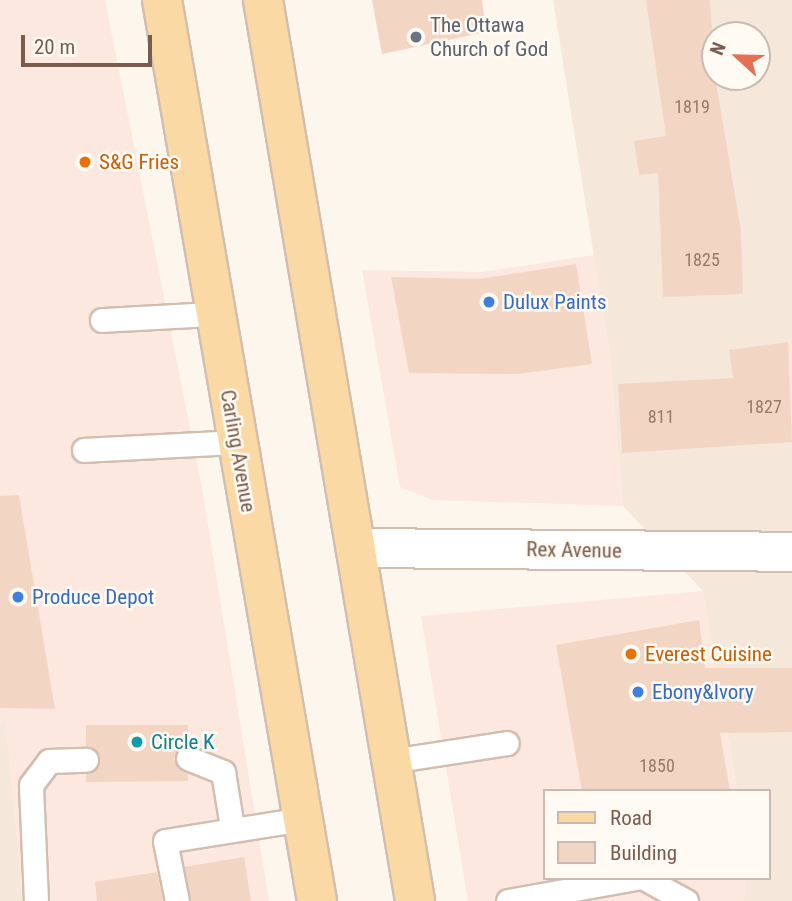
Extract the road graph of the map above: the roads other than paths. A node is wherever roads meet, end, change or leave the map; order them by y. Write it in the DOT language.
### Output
graph roads {
  1 [pos="162,0"];
  2 [pos="263,0"];
  3 [pos="214,314"];
  4 [pos="102,320"];
  5 [pos="237,442"];
  6 [pos="83,450"];
  7 [pos="357,548"];
  8 [pos="792,552"];
  9 [pos="507,743"];
  10 [pos="188,758"];
  11 [pos="86,760"];
  12 [pos="391,761"];
  13 [pos="303,819"];
  14 [pos="232,827"];
  15 [pos="625,880"];
  16 [pos="648,880"];
  17 [pos="36,901"];
  18 [pos="177,901"];
  19 [pos="317,901"];
  20 [pos="415,901"];
  21 [pos="508,901"];
  22 [pos="686,901"];
  1 -- 3 [label="main road, Carling Avenue"];
  2 -- 7 [label="main road"];
  3 -- 4 [label="lane"];
  3 -- 5 [label="main road, Carling Avenue"];
  5 -- 6 [label="lane"];
  5 -- 13 [label="main road, Carling Avenue"];
  7 -- 8 [label="street, Rex Avenue"];
  7 -- 12 [label="main road"];
  9 -- 12 [label="lane"];
  10 -- 14 [label="lane"];
  11 -- 17 [label="lane"];
  12 -- 20 [label="main road"];
  13 -- 14 [label="lane"];
  13 -- 19 [label="main road, Carling Avenue"];
  14 -- 18 [label="lane"];
  15 -- 21 [label="lane"];
  16 -- 22 [label="lane"];
}
